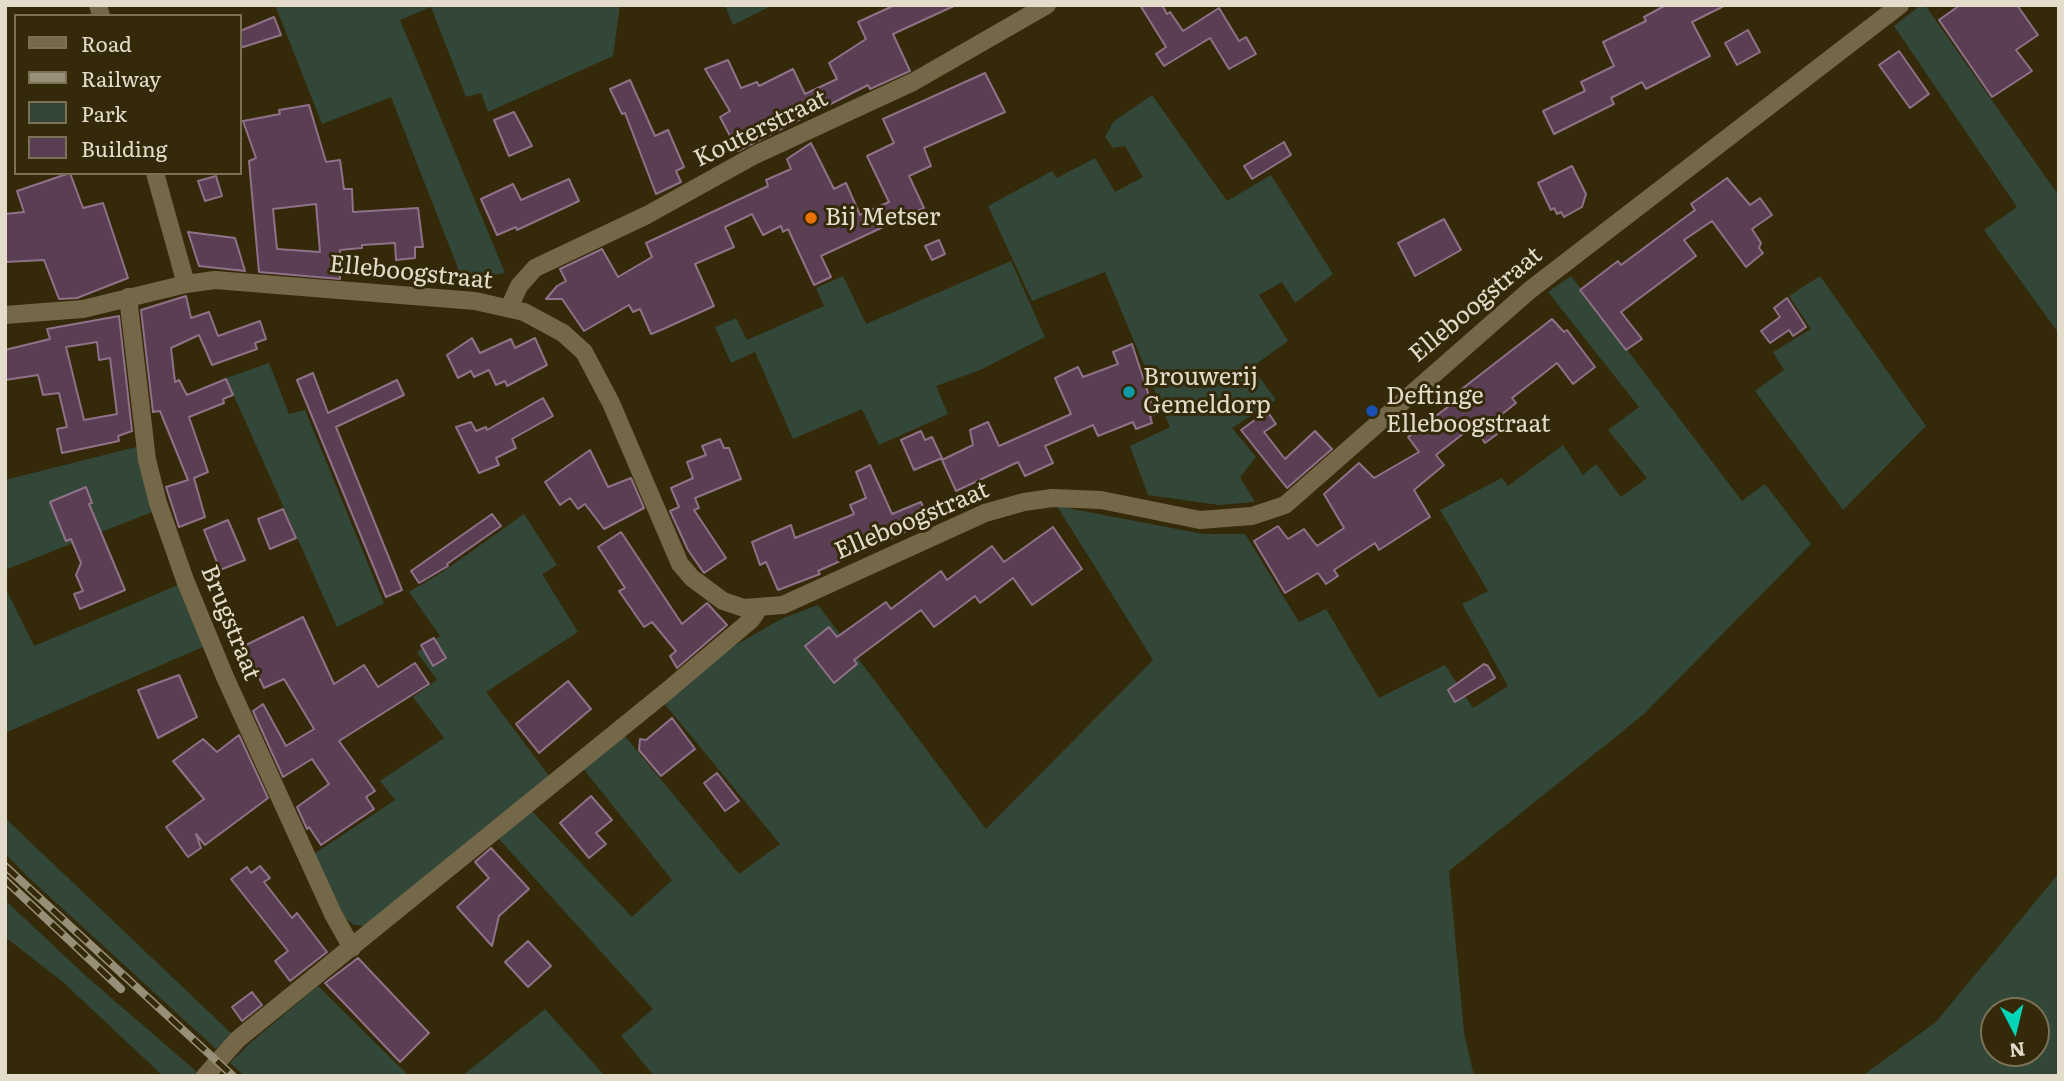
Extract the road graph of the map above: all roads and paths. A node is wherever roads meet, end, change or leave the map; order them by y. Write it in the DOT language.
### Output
graph roads {
  1 [pos="1047,5"];
  2 [pos="1900,5"];
  3 [pos="156,175"];
  4 [pos="186,284"];
  5 [pos="128,297"];
  6 [pos="509,307"];
  7 [pos="5,315"];
  8 [pos="759,608"];
  9 [pos="352,948"];
  10 [pos="205,1076"];
  1 -- 6 [label="street, Kouterstraat"];
  2 -- 8 [label="street, Elleboogstraat"];
  3 -- 4 [label="street"];
  4 -- 5 [label="street, Elleboogstraat"];
  4 -- 6 [label="street, Elleboogstraat"];
  5 -- 7 [label="street, Elleboogstraat"];
  5 -- 9 [label="street, Brugstraat"];
  6 -- 8 [label="street, Elleboogstraat"];
  8 -- 9 [label="street"];
  9 -- 10 [label="street"];
}
